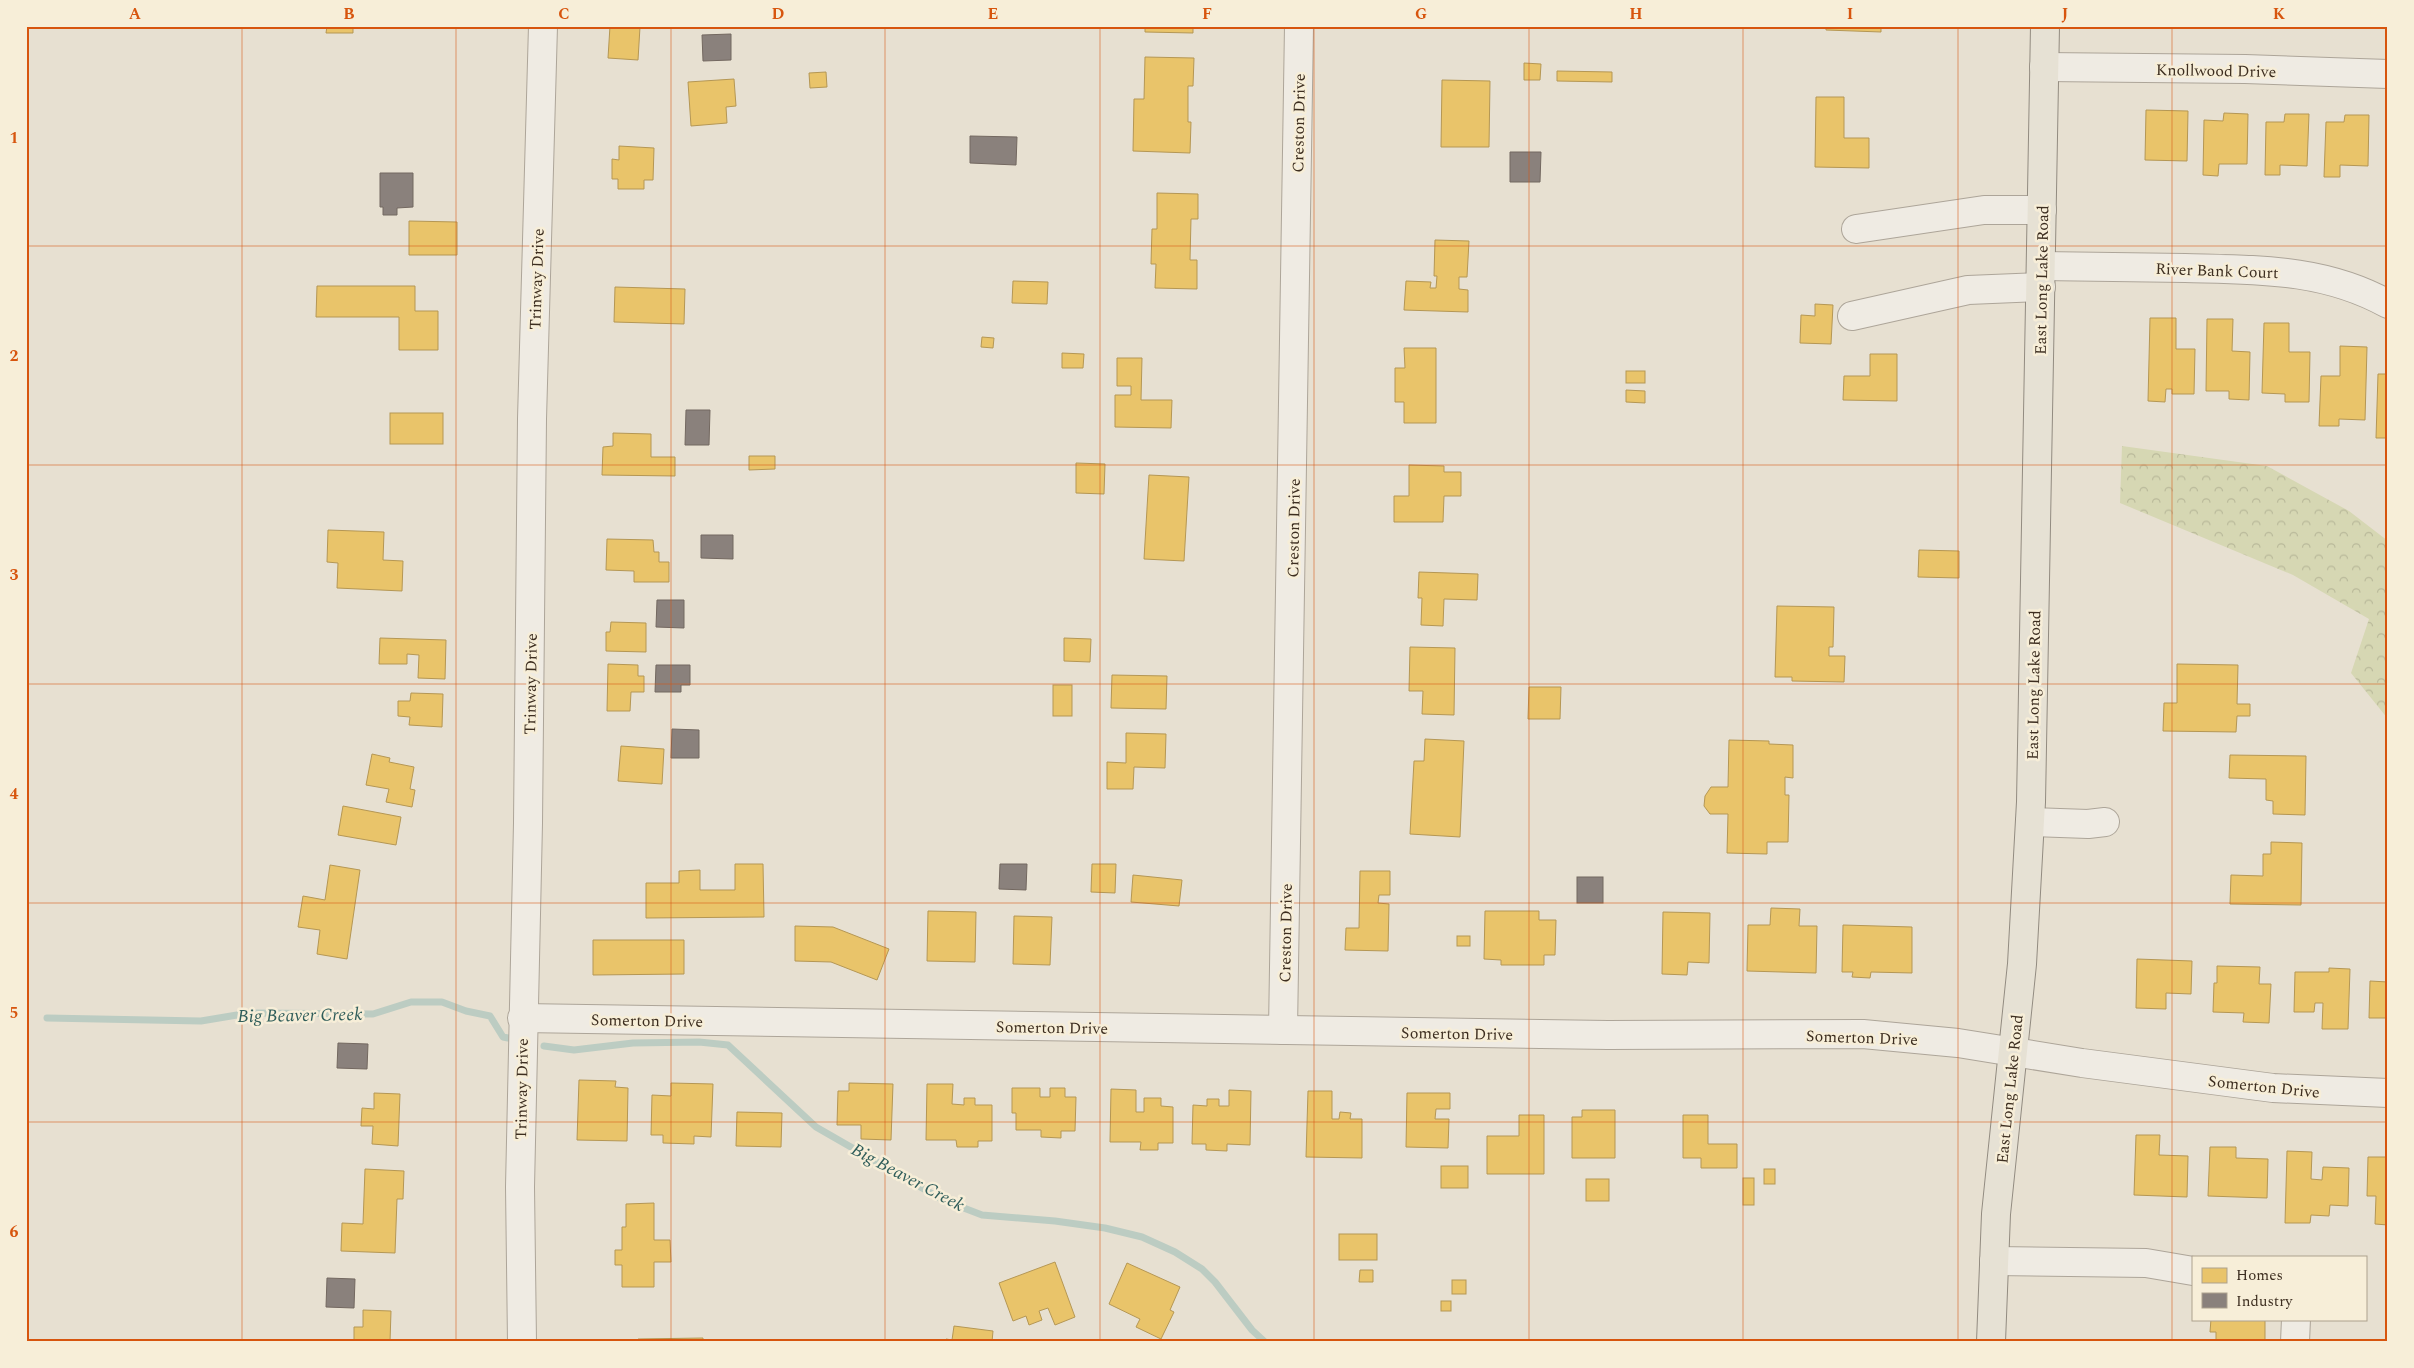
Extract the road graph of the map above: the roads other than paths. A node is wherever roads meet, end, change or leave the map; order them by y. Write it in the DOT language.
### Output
graph roads {
  1 [pos="542,26"];
  2 [pos="1299,26"];
  3 [pos="2045,26"];
  4 [pos="2044,67"];
  5 [pos="2388,74"];
  6 [pos="2042,210"];
  7 [pos="1856,229"];
  8 [pos="2041,277"];
  9 [pos="2388,304"];
  10 [pos="1852,316"];
  11 [pos="2030,822"];
  12 [pos="2105,822"];
  13 [pos="522,1018"];
  14 [pos="1283,1030"];
  15 [pos="2012,1051"];
  16 [pos="2388,1093"];
  17 [pos="1994,1261"];
  18 [pos="2192,1271"];
  19 [pos="2296,1320"];
  20 [pos="522,1342"];
  21 [pos="1991,1342"];
  22 [pos="2295,1342"];
  1 -- 13 [label="street, Trinway Drive"];
  2 -- 14 [label="street, Creston Drive"];
  3 -- 4 [label="main road, East Long Lake Road"];
  4 -- 5 [label="street, Knollwood Drive"];
  4 -- 6 [label="main road, East Long Lake Road"];
  6 -- 7 [label="street"];
  6 -- 8 [label="main road, East Long Lake Road"];
  8 -- 9 [label="street, River Bank Court"];
  8 -- 10 [label="street, River Bank Court"];
  8 -- 11 [label="main road, East Long Lake Road"];
  11 -- 12 [label="street"];
  11 -- 15 [label="main road, East Long Lake Road"];
  13 -- 14 [label="street, Somerton Drive"];
  13 -- 20 [label="street, Trinway Drive"];
  14 -- 15 [label="street, Somerton Drive"];
  15 -- 16 [label="street, Somerton Drive"];
  15 -- 17 [label="main road, East Long Lake Road"];
  17 -- 18 [label="street"];
  17 -- 21 [label="main road, East Long Lake Road"];
  19 -- 22 [label="street"];
}
